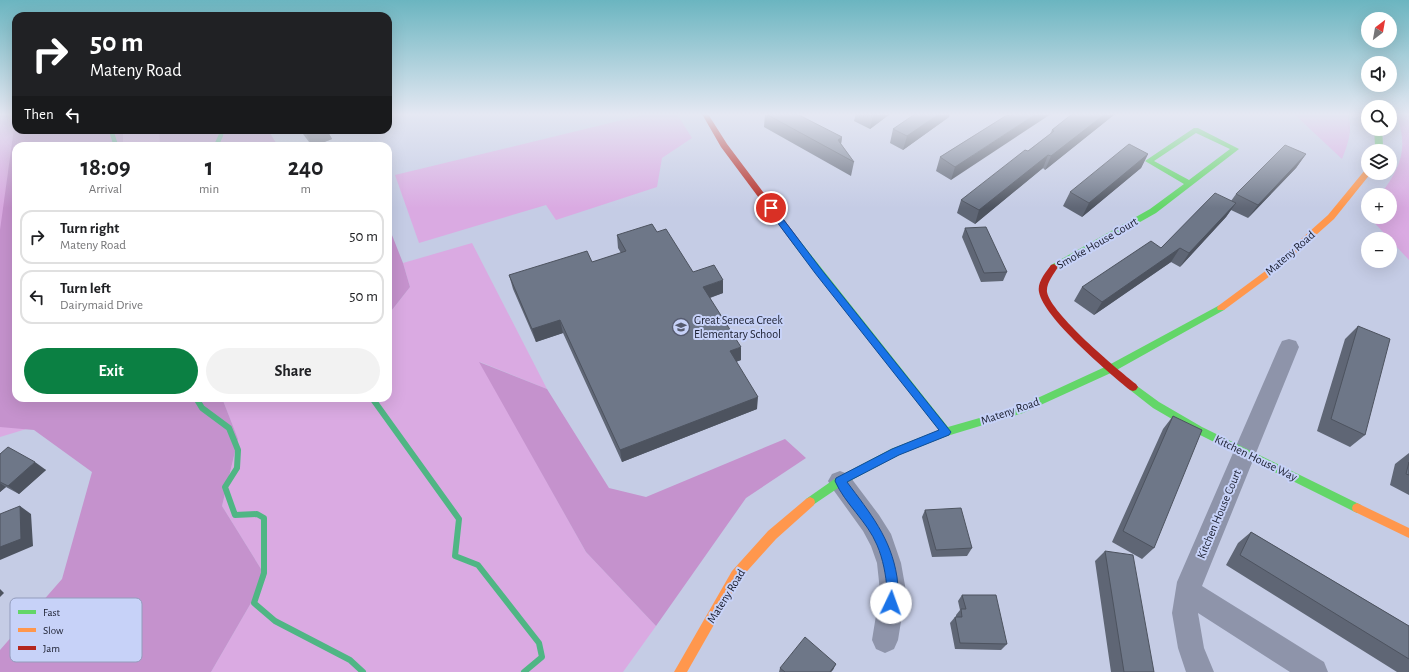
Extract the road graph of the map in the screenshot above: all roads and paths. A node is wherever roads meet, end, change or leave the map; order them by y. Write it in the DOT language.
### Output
graph roads {
  1 [pos="724,145"];
  2 [pos="1172,145"];
  3 [pos="1228,145"];
  4 [pos="1361,180"];
  5 [pos="1188,183"];
  6 [pos="1289,347"];
  7 [pos="1110,369"];
  8 [pos="946,432"];
  9 [pos="1245,454"];
  10 [pos="840,481"];
  11 [pos="1409,533"];
  12 [pos="1188,592"];
  13 [pos="885,640"];
  14 [pos="680,672"];
  15 [pos="1200,672"];
  16 [pos="1314,672"];
  1 -- 8 [label="street"];
  2 -- 5 [label="street, Smoke House Court"];
  3 -- 5 [label="street, Smoke House Court"];
  4 -- 7 [label="street, Mateny Road"];
  5 -- 7 [label="street, Smoke House Court"];
  6 -- 9 [label="street, Kitchen House Court"];
  7 -- 8 [label="street, Mateny Road"];
  7 -- 9 [label="street, Kitchen House Way"];
  8 -- 10 [label="street, Mateny Road"];
  9 -- 11 [label="street, Kitchen House Way"];
  9 -- 12 [label="street, Kitchen House Court"];
  10 -- 13 [label="street"];
  10 -- 14 [label="street, Mateny Road"];
  12 -- 15 [label="street, Kitchen House Court"];
  12 -- 16 [label="street"];
}
